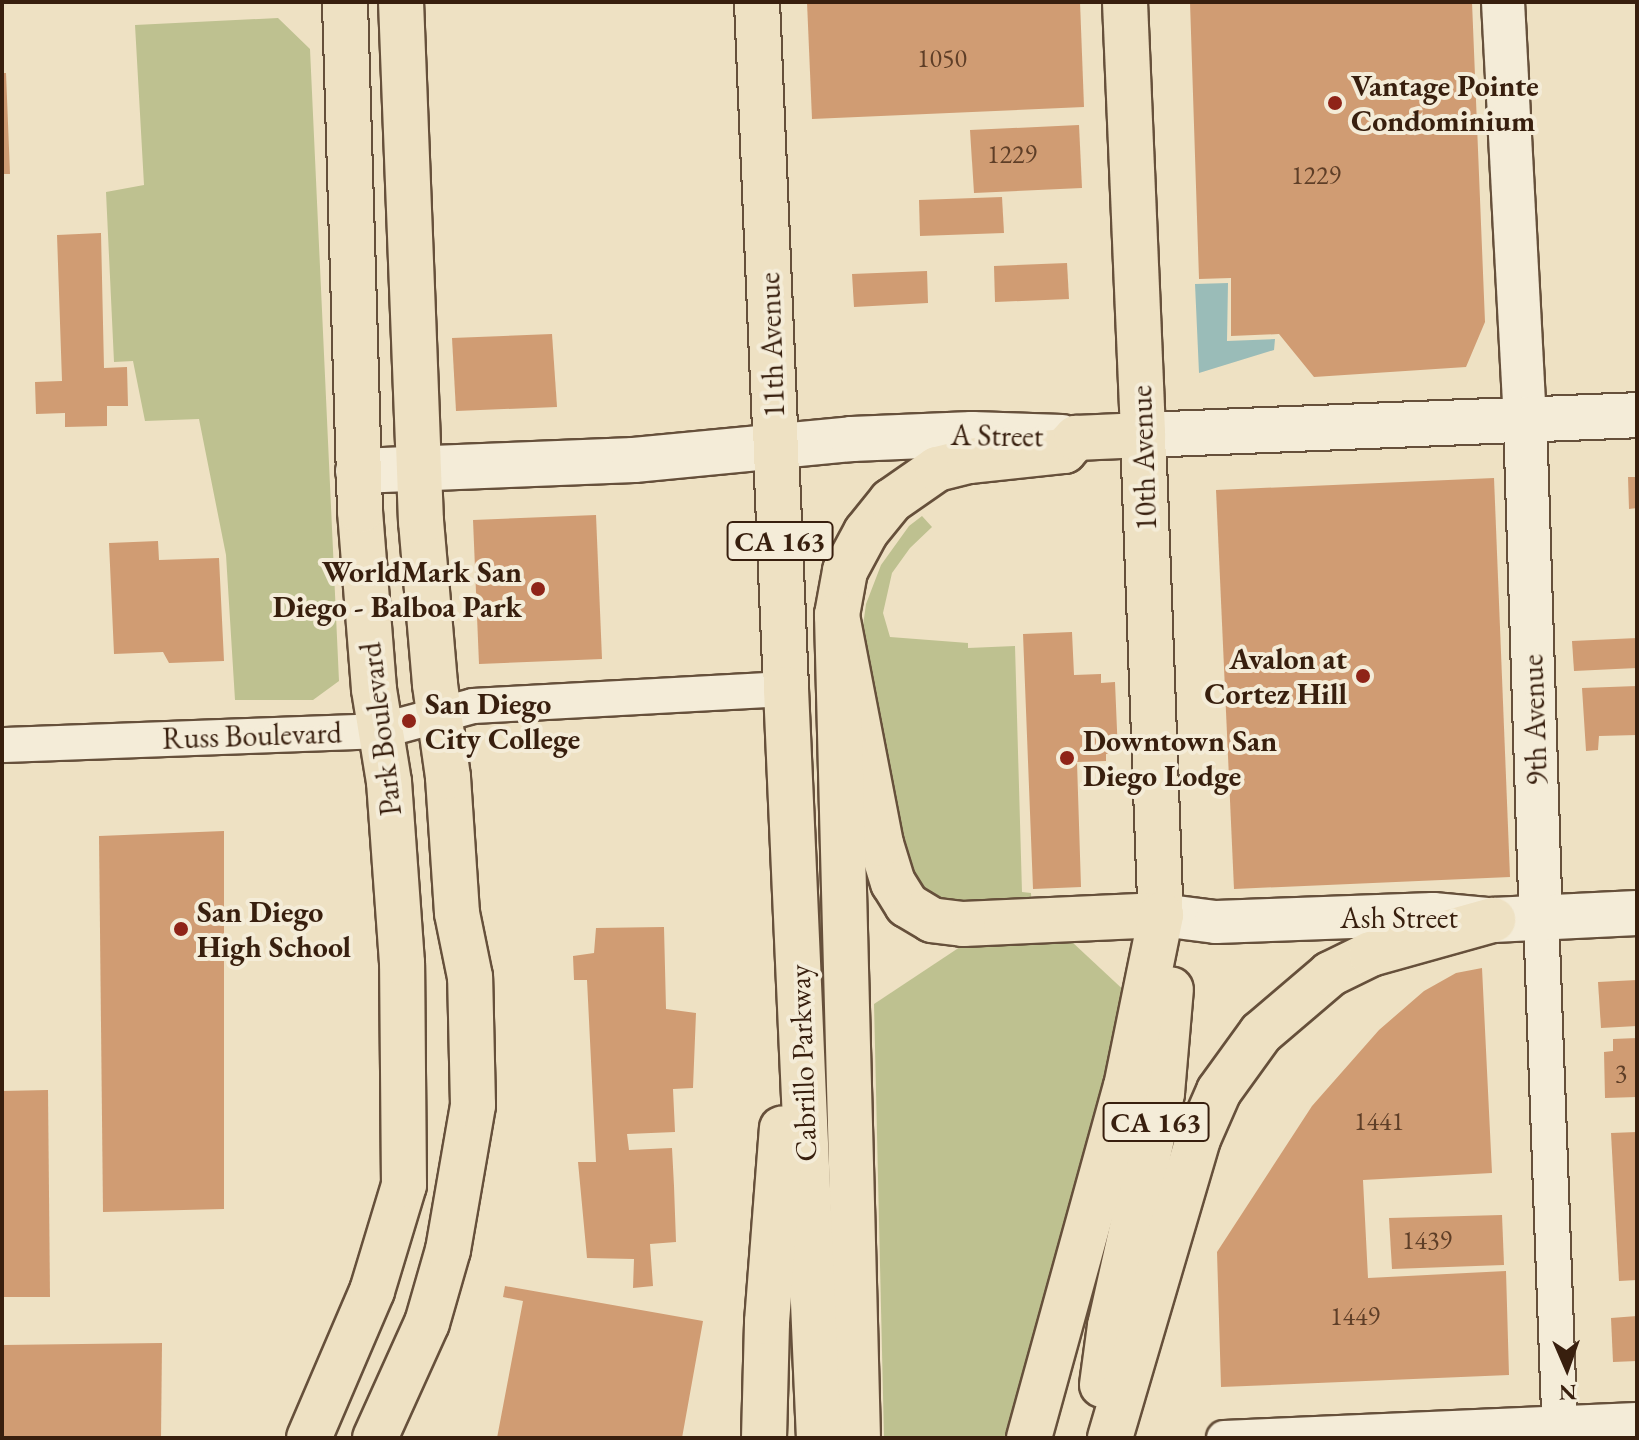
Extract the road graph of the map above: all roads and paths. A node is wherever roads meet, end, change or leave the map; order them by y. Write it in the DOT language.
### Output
graph roads {
  1 [pos="345,2"];
  2 [pos="401,2"];
  3 [pos="757,2"];
  4 [pos="1125,2"];
  5 [pos="1503,2"];
  6 [pos="1637,415"];
  7 [pos="1525,418"];
  8 [pos="1143,435"];
  9 [pos="1076,438"];
  10 [pos="776,447"];
  11 [pos="419,470"];
  12 [pos="358,471"];
  13 [pos="837,615"];
  14 [pos="786,689"];
  15 [pos="440,716"];
  16 [pos="380,731"];
  17 [pos="2,745"];
  18 [pos="1637,913"];
  19 [pos="1161,915"];
  20 [pos="1541,916"];
  21 [pos="1493,920"];
  22 [pos="798,932"];
  23 [pos="1637,1420"];
  24 [pos="1560,1430"];
  25 [pos="1225,1437"];
  26 [pos="309,1438"];
  27 [pos="375,1438"];
  28 [pos="764,1438"];
  29 [pos="819,1438"];
  30 [pos="858,1438"];
  31 [pos="1029,1438"];
  32 [pos="1095,1438"];
  33 [pos="1110,1438"];
  1 -- 12 [label="main road, Park Boulevard"];
  2 -- 11 [label="main road, Park Boulevard"];
  3 -- 10 [label="main road, 11th Avenue"];
  4 -- 8 [label="main road, 10th Avenue"];
  5 -- 7 [label="street, 9th Avenue"];
  6 -- 7 [label="main road, A Street"];
  7 -- 8 [label="main road, A Street"];
  7 -- 20 [label="street, 9th Avenue"];
  8 -- 9 [label="main road, A Street"];
  8 -- 19 [label="main road, 10th Avenue"];
  9 -- 10 [label="main road, A Street"];
  9 -- 13 [label="main road"];
  10 -- 11 [label="main road, A Street"];
  10 -- 14 [label="main road, 11th Avenue / CA 163"];
  11 -- 12 [label="main road, A Street"];
  11 -- 15 [label="main road, Park Boulevard"];
  12 -- 16 [label="main road, Park Boulevard"];
  13 -- 19 [label="main road"];
  13 -- 30 [label="main road"];
  14 -- 15 [label="street, Russ Boulevard"];
  14 -- 22 [label="main road, Cabrillo Parkway / CA 163"];
  15 -- 16 [label="street, Russ Boulevard"];
  15 -- 27 [label="main road, Park Boulevard"];
  16 -- 17 [label="street, Russ Boulevard"];
  16 -- 26 [label="main road, Park Boulevard"];
  18 -- 20 [label="main road, Ash Street"];
  19 -- 21 [label="street, Ash Street"];
  19 -- 31 [label="main road"];
  19 -- 32 [label="main road, CA 163"];
  20 -- 21 [label="main road, Ash Street"];
  20 -- 24 [label="street, 9th Avenue"];
  21 -- 33 [label="main road"];
  22 -- 28 [label="main road"];
  22 -- 29 [label="main road, Cabrillo Parkway / CA 163"];
  23 -- 24 [label="street"];
  24 -- 25 [label="street"];
}
